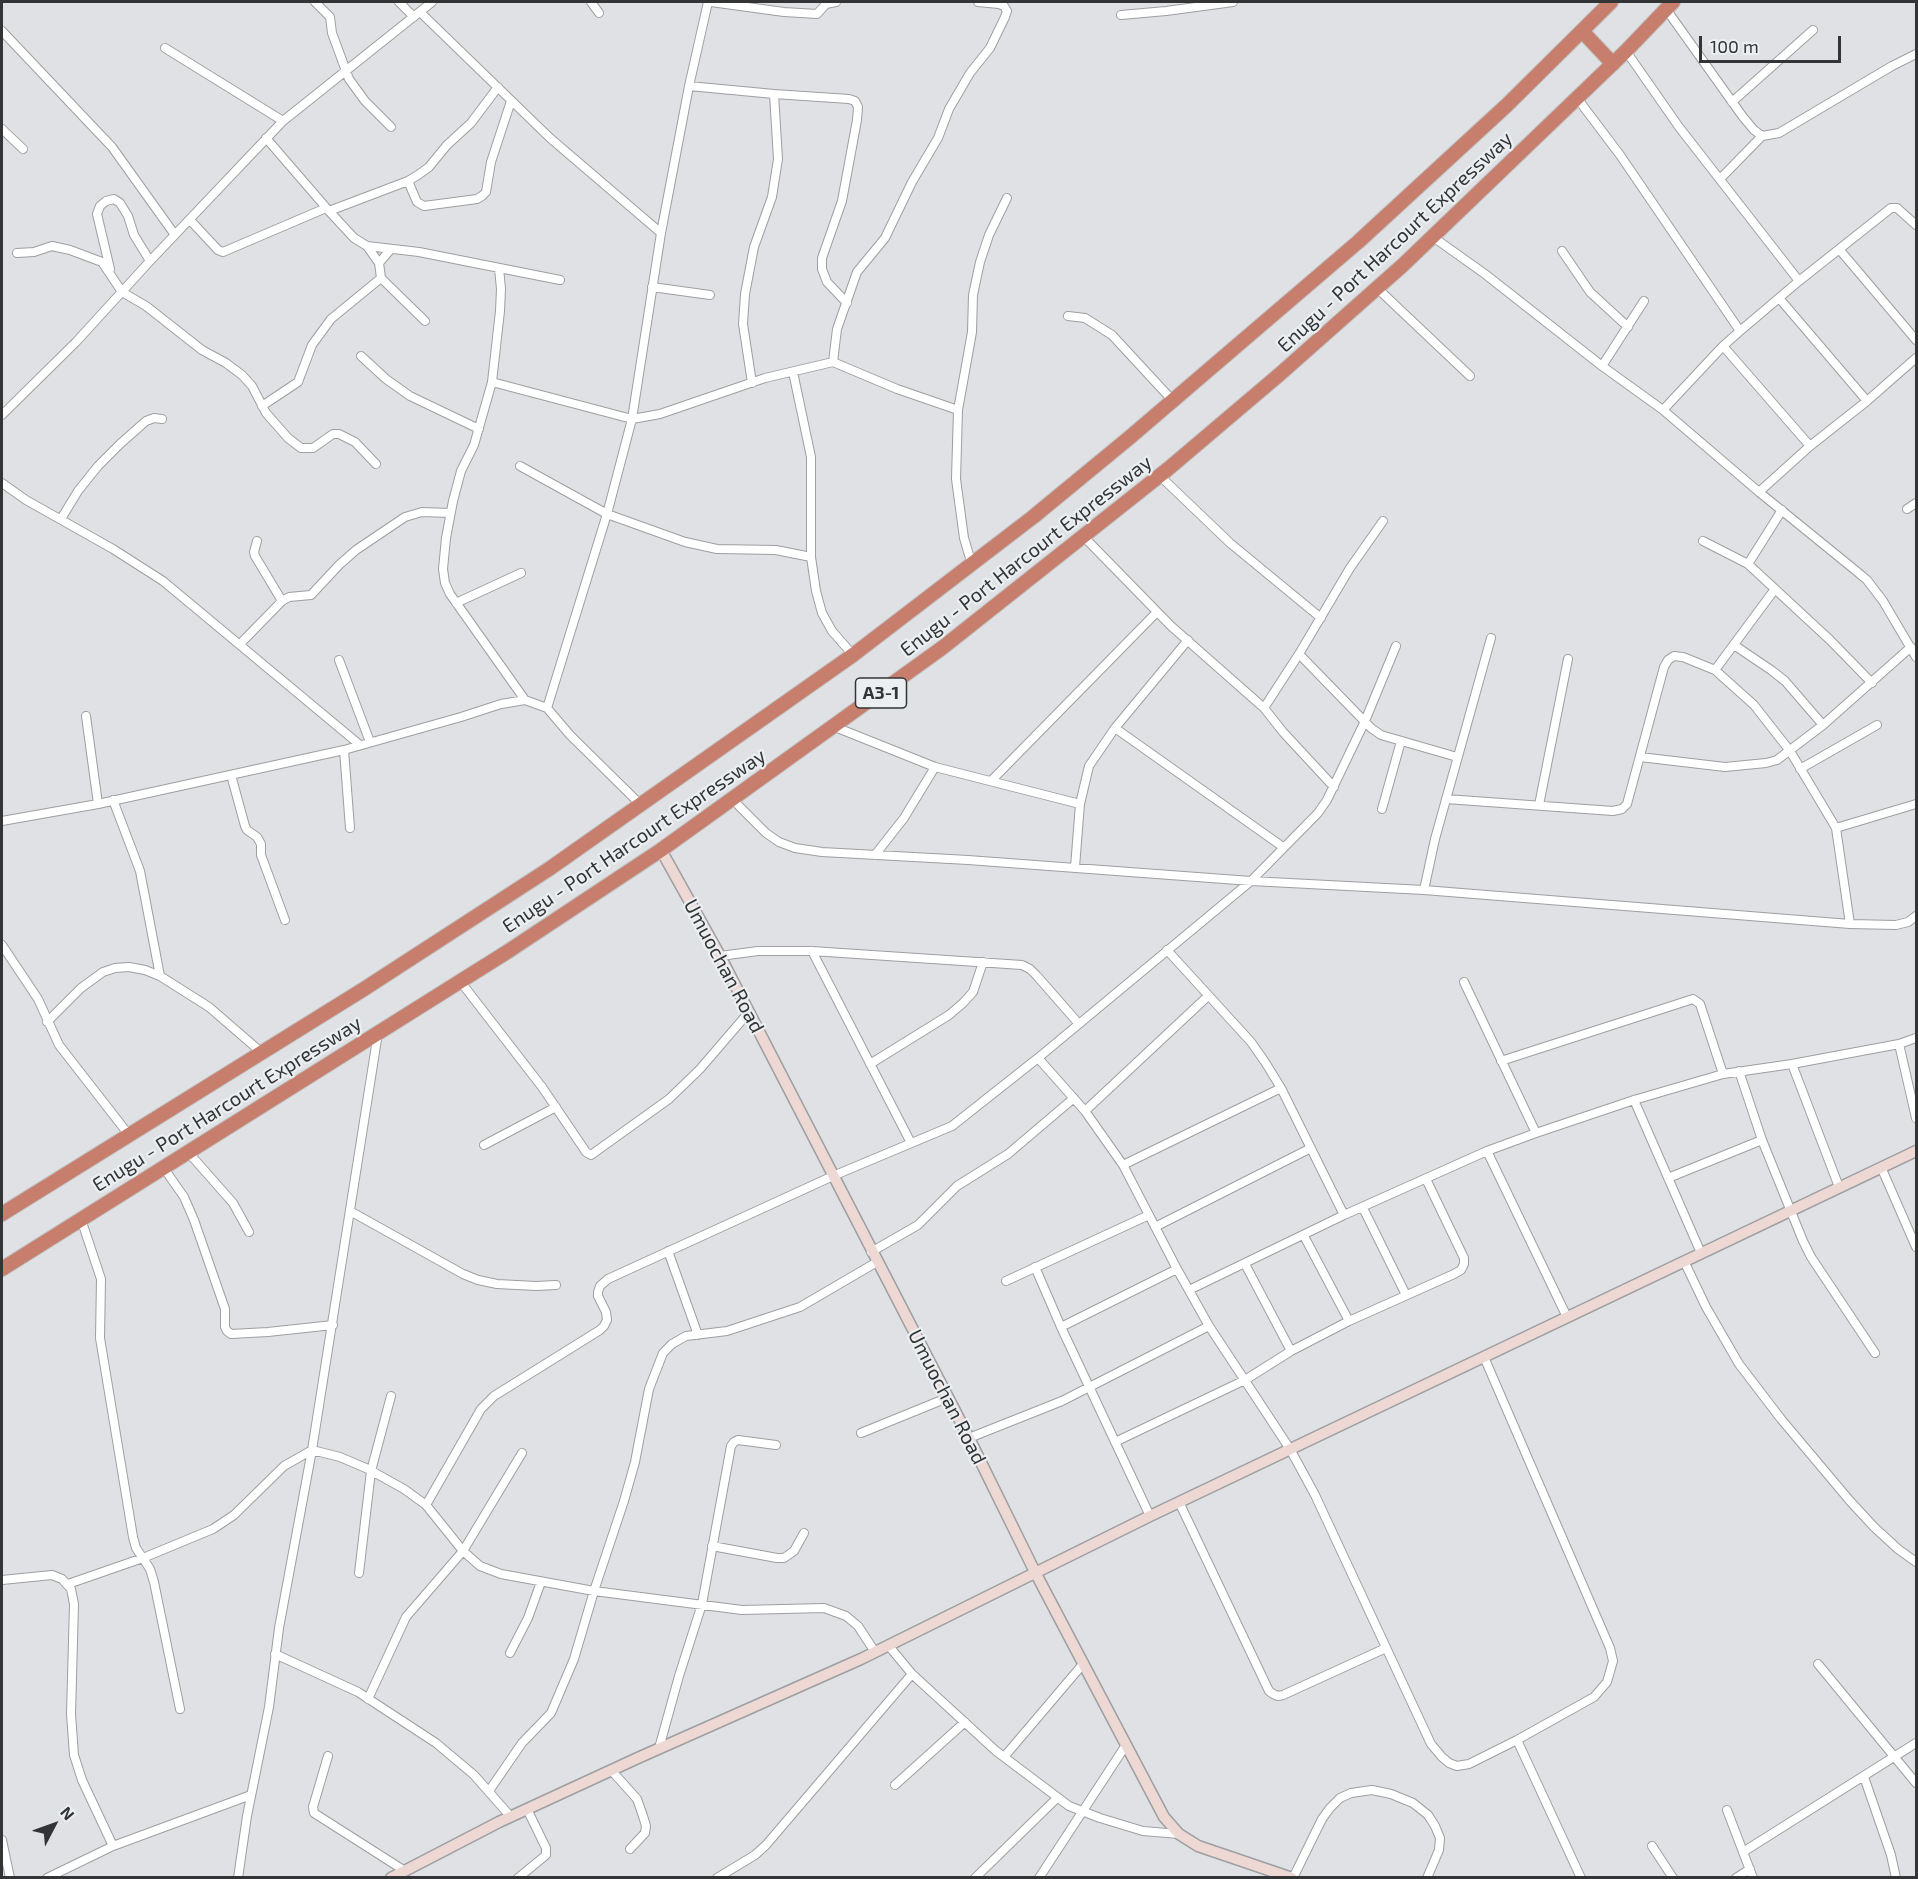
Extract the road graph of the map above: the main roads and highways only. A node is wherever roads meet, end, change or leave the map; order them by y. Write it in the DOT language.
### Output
graph roads {
  1 [pos="1611,2"];
  2 [pos="1669,5"];
  3 [pos="1582,31"];
  4 [pos="1613,64"];
  5 [pos="661,850"];
  6 [pos="1917,1150"];
  7 [pos="4,1210"];
  8 [pos="2,1269"];
  9 [pos="1035,1572"];
  10 [pos="392,1878"];
  11 [pos="1293,1878"];
  1 -- 3 [label="highway, Enugu - Port Harcourt Expressway / A3-1"];
  2 -- 4 [label="highway, Enugu - Port Harcourt Expressway / A3-1"];
  3 -- 4 [label="highway"];
  3 -- 7 [label="highway, Enugu - Port Harcourt Expressway / A3-1"];
  4 -- 5 [label="highway, Enugu - Port Harcourt Expressway / A3-1"];
  5 -- 8 [label="highway, Enugu - Port Harcourt Expressway / A3-1"];
  5 -- 9 [label="main road, Umuochan Road"];
  6 -- 9 [label="main road"];
  9 -- 10 [label="main road"];
  9 -- 11 [label="main road, Umuochan Road"];
}
